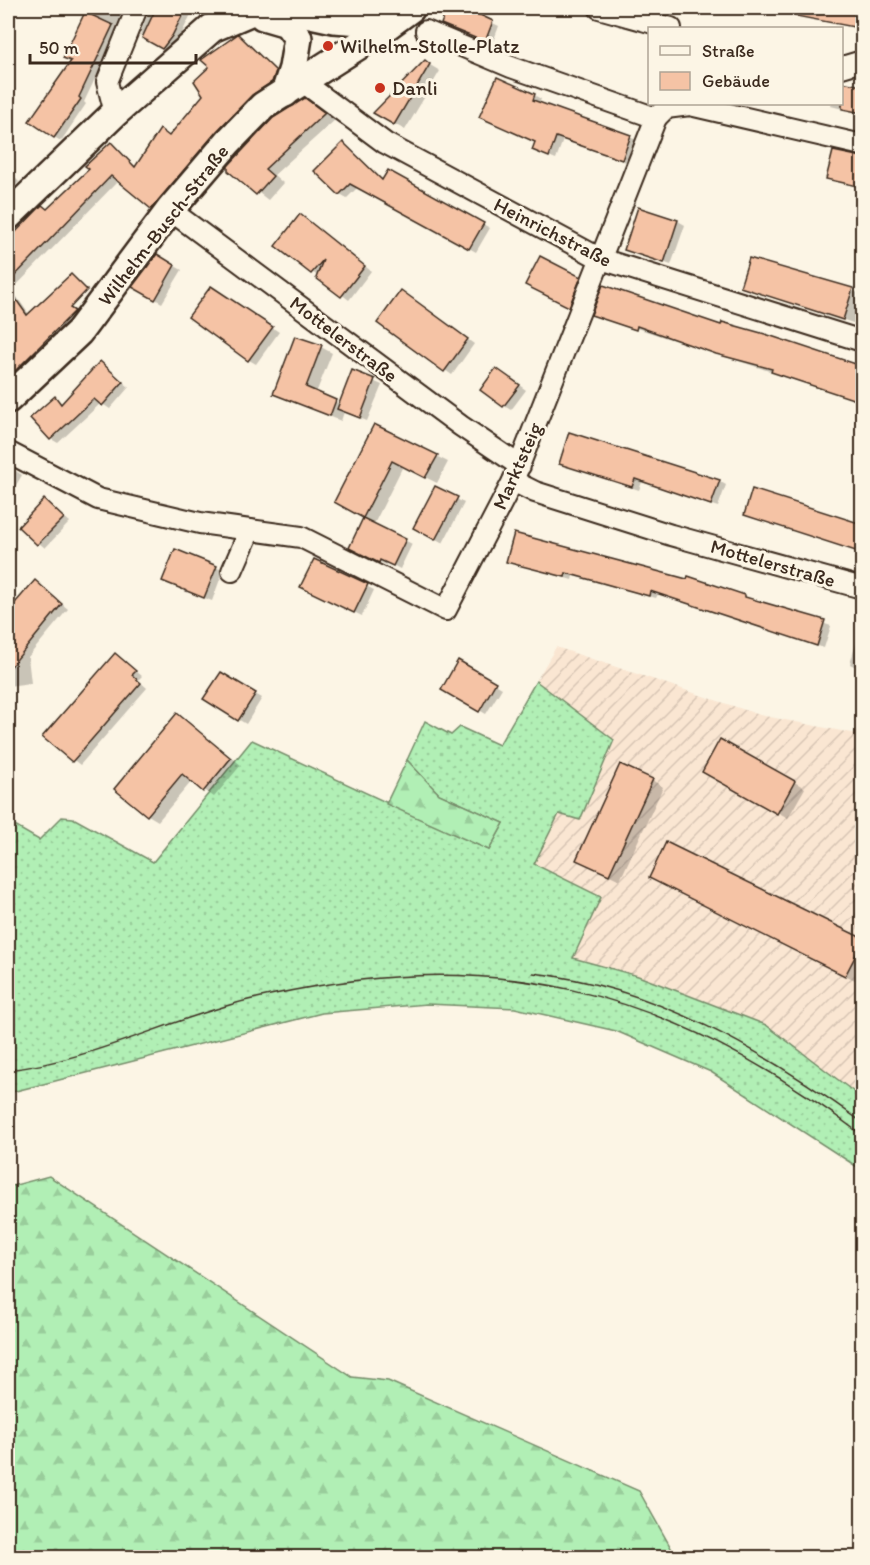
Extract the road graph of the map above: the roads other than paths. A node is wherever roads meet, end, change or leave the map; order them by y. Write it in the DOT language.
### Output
graph roads {
  1 [pos="137,8"];
  2 [pos="411,8"];
  3 [pos="599,8"];
  4 [pos="243,14"];
  5 [pos="389,23"];
  6 [pos="667,27"];
  7 [pos="426,31"];
  8 [pos="862,61"];
  9 [pos="843,67"];
  10 [pos="294,87"];
  11 [pos="115,113"];
  12 [pos="656,118"];
  13 [pos="862,145"];
  14 [pos="170,210"];
  15 [pos="8,216"];
  16 [pos="601,260"];
  17 [pos="862,341"];
  18 [pos="8,399"];
  19 [pos="8,452"];
  20 [pos="517,473"];
  21 [pos="250,530"];
  22 [pos="232,572"];
  23 [pos="862,588"];
  1 -- 11 [label="street"];
  2 -- 5 [label="main road, Wilhelm-Busch-Straße"];
  3 -- 6 [label="street"];
  4 -- 5 [label="main road"];
  4 -- 10 [label="main road"];
  4 -- 11 [label="main road"];
  5 -- 10 [label="main road, Wilhelm-Busch-Straße"];
  7 -- 12 [label="street"];
  8 -- 9 [label="street"];
  10 -- 14 [label="main road, Wilhelm-Busch-Straße"];
  10 -- 16 [label="street, Heinrichstraße"];
  11 -- 15 [label="main road"];
  12 -- 13 [label="street"];
  12 -- 16 [label="street, Marktsteig"];
  14 -- 18 [label="main road, Wilhelm-Busch-Straße"];
  14 -- 20 [label="street, Mottelerstraße"];
  16 -- 17 [label="street, Heinrichstraße"];
  16 -- 20 [label="street, Marktsteig"];
  19 -- 21 [label="street, Marktsteig"];
  20 -- 21 [label="street, Marktsteig"];
  20 -- 23 [label="street, Mottelerstraße"];
  21 -- 22 [label="street"];
}
